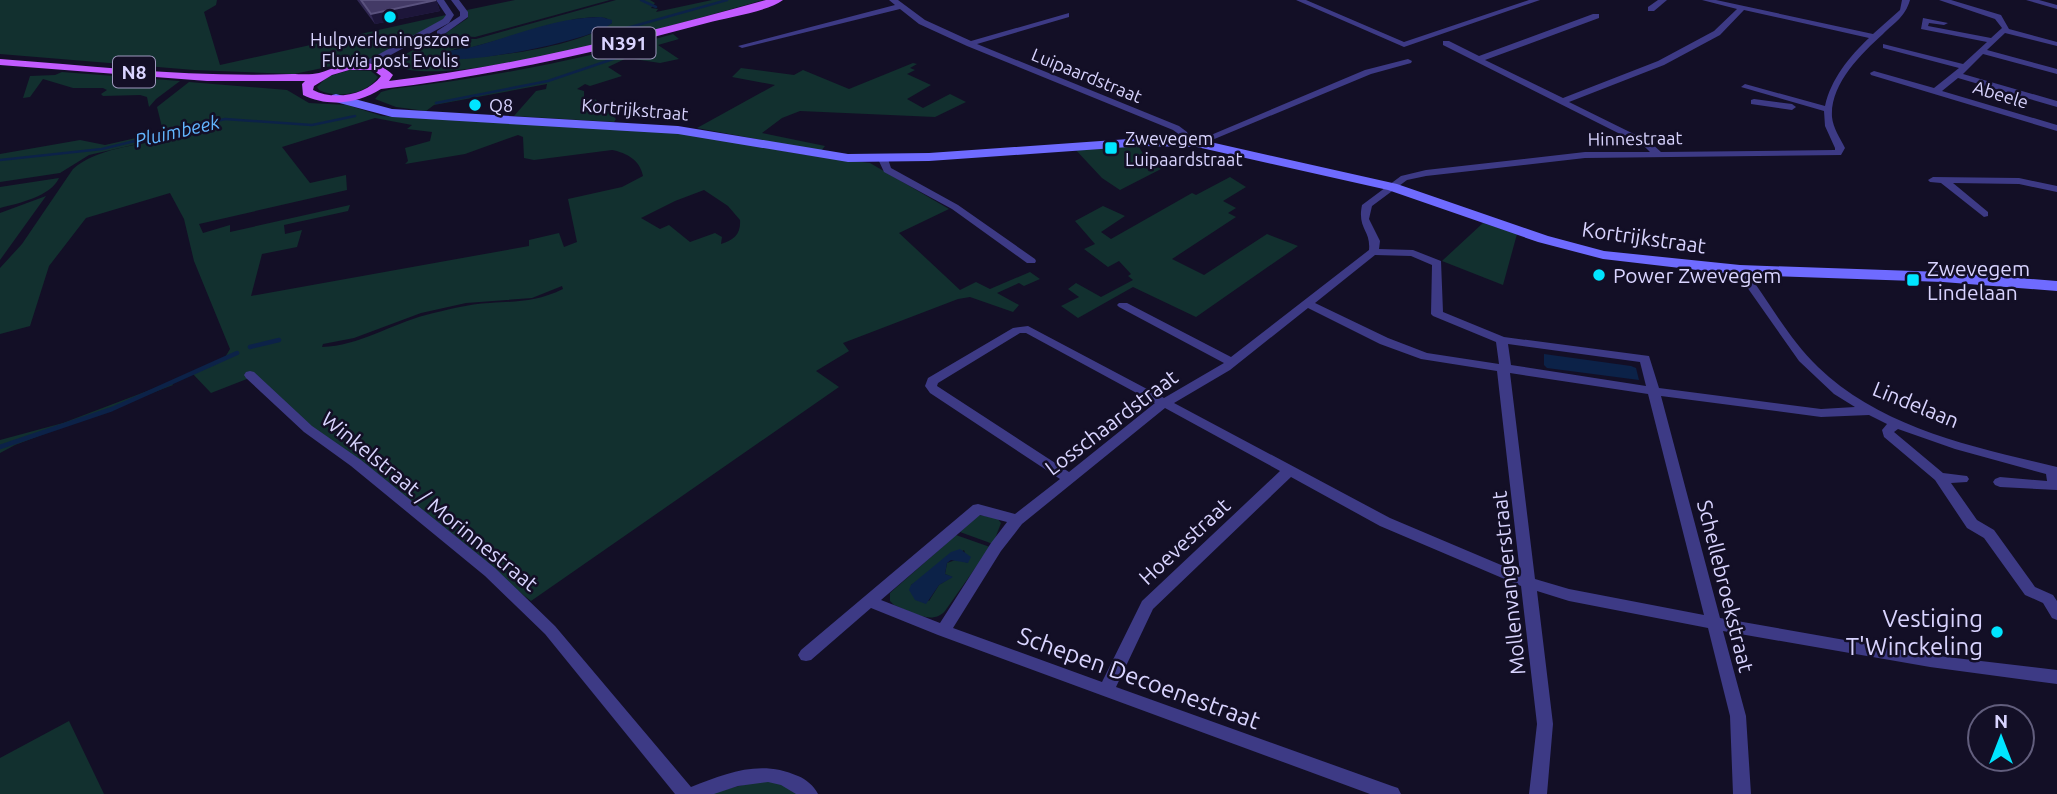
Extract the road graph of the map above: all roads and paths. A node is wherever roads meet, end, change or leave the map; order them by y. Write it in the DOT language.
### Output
graph roads {
  1 [pos="440,0"];
  2 [pos="455,0"];
  3 [pos="778,0"];
  4 [pos="892,0"];
  5 [pos="1300,0"];
  6 [pos="1320,0"];
  7 [pos="1536,0"];
  8 [pos="1663,0"];
  9 [pos="1706,0"];
  10 [pos="1906,0"];
  11 [pos="1943,0"];
  12 [pos="2030,0"];
  13 [pos="901,6"];
  14 [pos="2057,7"];
  15 [pos="1651,9"];
  16 [pos="1741,9"];
  17 [pos="1066,15"];
  18 [pos="1595,16"];
  19 [pos="1944,23"];
  20 [pos="2004,30"];
  21 [pos="1875,37"];
  22 [pos="1415,41"];
  23 [pos="1992,41"];
  24 [pos="1446,43"];
  25 [pos="970,44"];
  26 [pos="2057,44"];
  27 [pos="742,46"];
  28 [pos="1886,46"];
  29 [pos="1981,51"];
  30 [pos="1479,59"];
  31 [pos="1408,61"];
  32 [pos="0,62"];
  33 [pos="359,66"];
  34 [pos="1965,67"];
  35 [pos="382,70"];
  36 [pos="478,72"];
  37 [pos="2057,72"];
  38 [pos="1874,73"];
  39 [pos="1956,75"];
  40 [pos="319,76"];
  41 [pos="207,77"];
  42 [pos="1745,87"];
  43 [pos="306,88"];
  44 [pos="373,89"];
  45 [pos="1936,91"];
  46 [pos="337,98"];
  47 [pos="1563,101"];
  48 [pos="1754,102"];
  49 [pos="2057,104"];
  50 [pos="383,111"];
  51 [pos="1828,111"];
  52 [pos="2057,128"];
  53 [pos="1192,142"];
  54 [pos="1657,153"];
  55 [pos="890,163"];
  56 [pos="1392,187"];
  57 [pos="2057,189"];
  58 [pos="1984,214"];
  59 [pos="1372,253"];
  60 [pos="1031,261"];
  61 [pos="1740,270"];
  62 [pos="2057,286"];
  63 [pos="1308,304"];
  64 [pos="1124,305"];
  65 [pos="1502,340"];
  66 [pos="1232,362"];
  67 [pos="1504,369"];
  68 [pos="250,375"];
  69 [pos="1654,391"];
  70 [pos="1165,403"];
  71 [pos="1870,411"];
  72 [pos="1897,423"];
  73 [pos="1289,471"];
  74 [pos="1940,477"];
  75 [pos="1069,478"];
  76 [pos="2055,478"];
  77 [pos="1962,479"];
  78 [pos="2000,482"];
  79 [pos="1017,520"];
  80 [pos="1528,582"];
  81 [pos="872,602"];
  82 [pos="2057,614"];
  83 [pos="1713,623"];
  84 [pos="943,631"];
  85 [pos="806,655"];
  86 [pos="2057,677"];
  87 [pos="1106,690"];
  88 [pos="686,794"];
  89 [pos="694,794"];
  90 [pos="809,794"];
  91 [pos="1392,794"];
  92 [pos="1538,794"];
  93 [pos="1742,794"];
  1 -- 33 [label="street"];
  2 -- 35 [label="street"];
  3 -- 36 [label="main road, N391"];
  4 -- 13 [label="street, Luipaardstraat"];
  5 -- 22 [label="street"];
  6 -- 22 [label="street"];
  7 -- 22 [label="street"];
  8 -- 15 [label="street"];
  9 -- 16 [label="street"];
  10 -- 21 [label="street"];
  11 -- 20 [label="street"];
  12 -- 14 [label="street"];
  13 -- 25 [label="street, Luipaardstraat"];
  13 -- 27 [label="street"];
  16 -- 21 [label="street"];
  16 -- 47 [label="street"];
  17 -- 25 [label="street, Luipaardstraat"];
  18 -- 30 [label="street"];
  19 -- 23 [label="street"];
  20 -- 23 [label="street, Abeele"];
  20 -- 26 [label="street"];
  21 -- 51 [label="street"];
  23 -- 29 [label="street, Abeele"];
  24 -- 30 [label="street"];
  25 -- 53 [label="street, Luipaardstraat"];
  28 -- 34 [label="street, Abeele"];
  29 -- 34 [label="street, Abeele"];
  29 -- 37 [label="street, Abeele"];
  30 -- 47 [label="street"];
  31 -- 53 [label="street, Kortrijkstraat"];
  32 -- 41 [label="main road, N8"];
  33 -- 35 [label="main road, N8"];
  33 -- 40 [label="main road, N8"];
  34 -- 39 [label="street, Abeele"];
  35 -- 36 [label="main road, N391"];
  35 -- 44 [label="main road"];
  36 -- 44 [label="main road, N391"];
  38 -- 45 [label="street, Abeele"];
  39 -- 45 [label="street, Abeele"];
  39 -- 49 [label="street, Abeele"];
  40 -- 41 [label="main road, N8"];
  40 -- 43 [label="main road, N8"];
  41 -- 43 [label="main road, N8"];
  42 -- 51 [label="street"];
  43 -- 46 [label="main road, N8"];
  44 -- 46 [label="main road"];
  44 -- 50 [label="main road"];
  45 -- 52 [label="street, Abeele"];
  46 -- 50 [label="main road, Kortrijkstraat / N8"];
  47 -- 54 [label="street"];
  48 -- 51 [label="street"];
  50 -- 55 [label="main road, Kortrijkstraat / N8"];
  51 -- 54 [label="street, Hinnestraat"];
  53 -- 55 [label="main road, Kortrijkstraat / N8"];
  53 -- 56 [label="main road, Kortrijkstraat / N8"];
  54 -- 56 [label="street, Hinnestraat"];
  55 -- 60 [label="street, Kortrijkstraat"];
  56 -- 59 [label="street"];
  56 -- 61 [label="main road, Kortrijkstraat / N8"];
  57 -- 58 [label="street"];
  59 -- 63 [label="street, Losschaardstraat"];
  59 -- 65 [label="street"];
  61 -- 62 [label="main road, Kortrijkstraat / N8"];
  61 -- 71 [label="street, Lindelaan"];
  63 -- 66 [label="street, Losschaardstraat"];
  63 -- 67 [label="street"];
  64 -- 66 [label="street"];
  65 -- 67 [label="street, Mollenvangerstraat"];
  65 -- 69 [label="street, Schellebroekstraat"];
  66 -- 70 [label="street, Losschaardstraat"];
  67 -- 69 [label="street"];
  67 -- 80 [label="street, Mollenvangerstraat"];
  68 -- 88 [label="street, Winkelstraat / Morinnestraat"];
  69 -- 71 [label="street"];
  69 -- 83 [label="street, Schellebroekstraat"];
  70 -- 73 [label="street"];
  70 -- 75 [label="street, Losschaardstraat"];
  70 -- 75 [label="street"];
  71 -- 72 [label="street, Lindelaan"];
  72 -- 74 [label="street"];
  72 -- 76 [label="street, Lindelaan"];
  73 -- 80 [label="street"];
  73 -- 87 [label="street, Hoevestraat"];
  74 -- 77 [label="street"];
  74 -- 82 [label="street"];
  75 -- 79 [label="street, Losschaardstraat"];
  76 -- 78 [label="street, Lindelaan"];
  79 -- 81 [label="street"];
  79 -- 84 [label="street, Losschaardstraat"];
  80 -- 83 [label="street"];
  80 -- 92 [label="street, Mollenvangerstraat"];
  81 -- 84 [label="street, Schepen Decoenestraat"];
  81 -- 85 [label="street"];
  83 -- 86 [label="street"];
  83 -- 93 [label="street, Schellebroekstraat"];
  84 -- 87 [label="street, Schepen Decoenestraat"];
  87 -- 91 [label="street, Schepen Decoenestraat"];
  89 -- 90 [label="street"];
}
